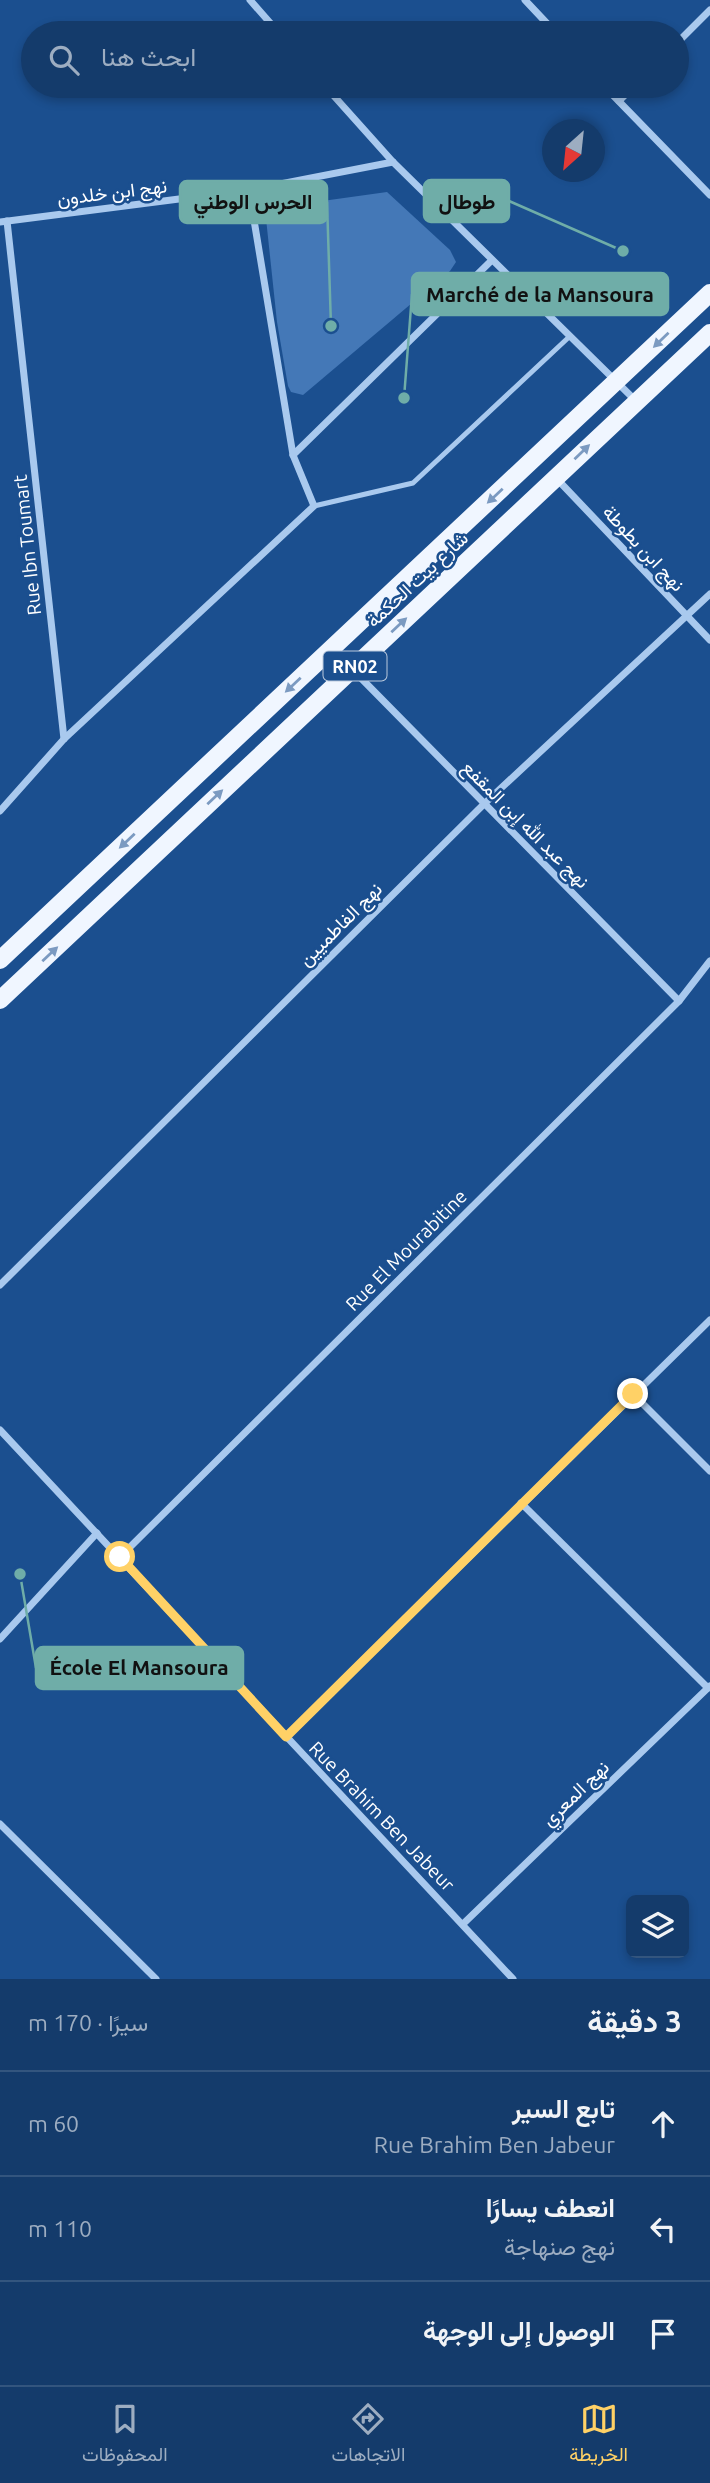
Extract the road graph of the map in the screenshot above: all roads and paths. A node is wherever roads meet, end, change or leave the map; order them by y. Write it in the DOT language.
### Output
graph roads {
  1 [pos="250,0"];
  2 [pos="525,0"];
  3 [pos="710,10"];
  4 [pos="268,21"];
  5 [pos="545,21"];
  6 [pos="689,31"];
  7 [pos="336,98"];
  8 [pos="616,98"];
  9 [pos="622,98"];
  10 [pos="619,101"];
  11 [pos="393,162"];
  12 [pos="249,190"];
  13 [pos="710,195"];
  14 [pos="3,222"];
  15 [pos="491,261"];
  16 [pos="710,293"];
  17 [pos="710,333"];
  18 [pos="569,337"];
  19 [pos="617,382"];
  20 [pos="636,401"];
  21 [pos="293,455"];
  22 [pos="556,477"];
  23 [pos="314,506"];
  24 [pos="710,594"];
  25 [pos="687,616"];
  26 [pos="710,640"];
  27 [pos="352,669"];
  28 [pos="64,739"];
  29 [pos="484,804"];
  30 [pos="0,811"];
  31 [pos="0,960"];
  32 [pos="710,961"];
  33 [pos="0,1000"];
  34 [pos="679,1001"];
  35 [pos="0,1285"];
  36 [pos="710,1320"];
  37 [pos="633,1394"];
  38 [pos="0,1430"];
  39 [pos="710,1471"];
  40 [pos="521,1503"];
  41 [pos="97,1533"];
  42 [pos="120,1557"];
  43 [pos="0,1639"];
  44 [pos="709,1687"];
  45 [pos="286,1737"];
  46 [pos="0,1824"];
  47 [pos="463,1924"];
  48 [pos="156,1979"];
  49 [pos="513,1979"];
  1 -- 4 [label="street"];
  2 -- 5 [label="street"];
  3 -- 6 [label="street"];
  7 -- 11 [label="street"];
  8 -- 10 [label="street"];
  9 -- 10 [label="street"];
  10 -- 13 [label="street"];
  11 -- 12 [label="street, نهج ابن خلدون"];
  11 -- 15 [label="street"];
  12 -- 14 [label="street, نهج ابن خلدون"];
  12 -- 21 [label="street"];
  14 -- 28 [label="street, Rue Ibn Toumart"];
  15 -- 18 [label="street"];
  15 -- 21 [label="street"];
  16 -- 19 [label="main road, شارع بيت الحكمة / RN02, one-way"];
  17 -- 20 [label="main road, شارع بيت الحكمة / RN02"];
  18 -- 19 [label="street"];
  18 -- 23 [label="lane"];
  19 -- 20 [label="street"];
  19 -- 31 [label="main road, شارع بيت الحكمة / RN02, one-way"];
  22 -- 20 [label="main road, شارع بيت الحكمة / RN02, one-way"];
  21 -- 23 [label="street"];
  22 -- 25 [label="street, نهج ابن بطوطة"];
  27 -- 22 [label="main road, شارع بيت الحكمة / RN02, one-way"];
  23 -- 28 [label="street"];
  24 -- 25 [label="street, نهج الفاطميين"];
  25 -- 26 [label="street, نهج ابن بطوطة"];
  25 -- 29 [label="street, نهج الفاطميين"];
  27 -- 29 [label="street, نهج عبد الله إبن المقفع"];
  33 -- 27 [label="main road, شارع بيت الحكمة / RN02, one-way"];
  28 -- 30 [label="street"];
  29 -- 34 [label="street, نهج عبد الله إبن المقفع"];
  29 -- 35 [label="street, نهج الفاطميين"];
  32 -- 34 [label="street, Rue El Mourabitine"];
  34 -- 42 [label="street, Rue El Mourabitine"];
  36 -- 37 [label="street"];
  37 -- 39 [label="street"];
  37 -- 40 [label="street"];
  38 -- 41 [label="street, Rue Brahim Ben Jabeur"];
  40 -- 44 [label="street"];
  40 -- 45 [label="street"];
  41 -- 42 [label="street, Rue Brahim Ben Jabeur"];
  41 -- 43 [label="street"];
  42 -- 45 [label="street, Rue Brahim Ben Jabeur"];
  44 -- 47 [label="street, نهج المعري"];
  45 -- 47 [label="street, Rue Brahim Ben Jabeur"];
  46 -- 48 [label="street"];
  47 -- 49 [label="street, Rue Brahim Ben Jabeur"];
}
